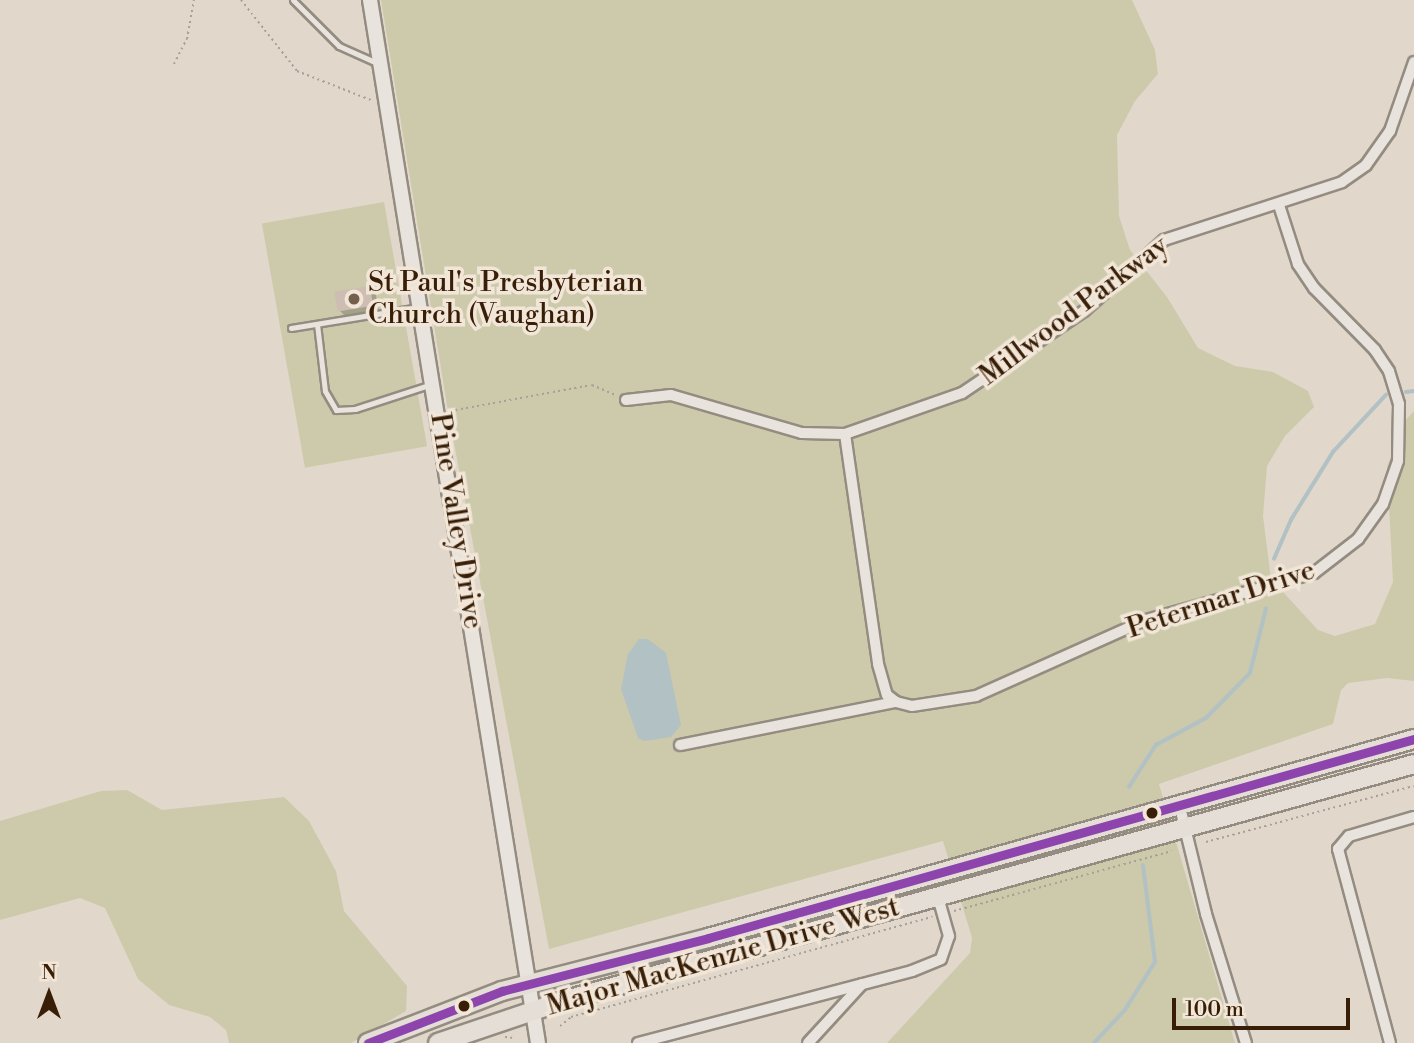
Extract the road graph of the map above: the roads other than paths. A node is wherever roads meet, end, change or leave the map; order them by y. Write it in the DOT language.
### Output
graph roads {
  1 [pos="293,0"];
  2 [pos="370,0"];
  3 [pos="1414,62"];
  4 [pos="380,63"];
  5 [pos="1279,205"];
  6 [pos="422,306"];
  7 [pos="317,324"];
  8 [pos="291,328"];
  9 [pos="434,383"];
  10 [pos="626,400"];
  11 [pos="845,434"];
  12 [pos="896,702"];
  13 [pos="1414,739"];
  14 [pos="680,745"];
  15 [pos="1414,764"];
  16 [pos="1179,803"];
  17 [pos="1414,817"];
  18 [pos="1184,825"];
  19 [pos="940,906"];
  20 [pos="531,983"];
  21 [pos="862,984"];
  22 [pos="534,1010"];
  23 [pos="368,1043"];
  24 [pos="439,1043"];
  25 [pos="538,1043"];
  26 [pos="638,1043"];
  27 [pos="808,1043"];
  28 [pos="1246,1043"];
  29 [pos="1390,1043"];
  1 -- 4 [label="lane"];
  2 -- 4 [label="street, Pine Valley Drive"];
  3 -- 5 [label="street, Millwood Parkway"];
  4 -- 6 [label="street, Pine Valley Drive"];
  5 -- 11 [label="street, Millwood Parkway"];
  5 -- 12 [label="street, Petermar Drive"];
  6 -- 7 [label="lane"];
  6 -- 9 [label="street, Pine Valley Drive"];
  7 -- 8 [label="lane"];
  7 -- 9 [label="lane"];
  9 -- 20 [label="street, Pine Valley Drive"];
  10 -- 11 [label="street, Millwood Parkway"];
  11 -- 12 [label="street"];
  12 -- 14 [label="street, Petermar Drive"];
  13 -- 16 [label="main road, Major MacKenzie Drive West"];
  15 -- 18 [label="main road, Major MacKenzie Drive West"];
  16 -- 18 [label="street"];
  16 -- 20 [label="main road, Major MacKenzie Drive West"];
  17 -- 29 [label="street"];
  18 -- 19 [label="main road, Major MacKenzie Drive West"];
  18 -- 28 [label="street"];
  19 -- 21 [label="street"];
  19 -- 22 [label="main road, Major MacKenzie Drive West"];
  20 -- 22 [label="street, Pine Valley Drive"];
  20 -- 23 [label="main road, Major MacKenzie Drive West"];
  21 -- 26 [label="street"];
  21 -- 27 [label="street"];
  22 -- 24 [label="main road, Major MacKenzie Drive West"];
  22 -- 25 [label="street, Pine Valley Drive"];
}
